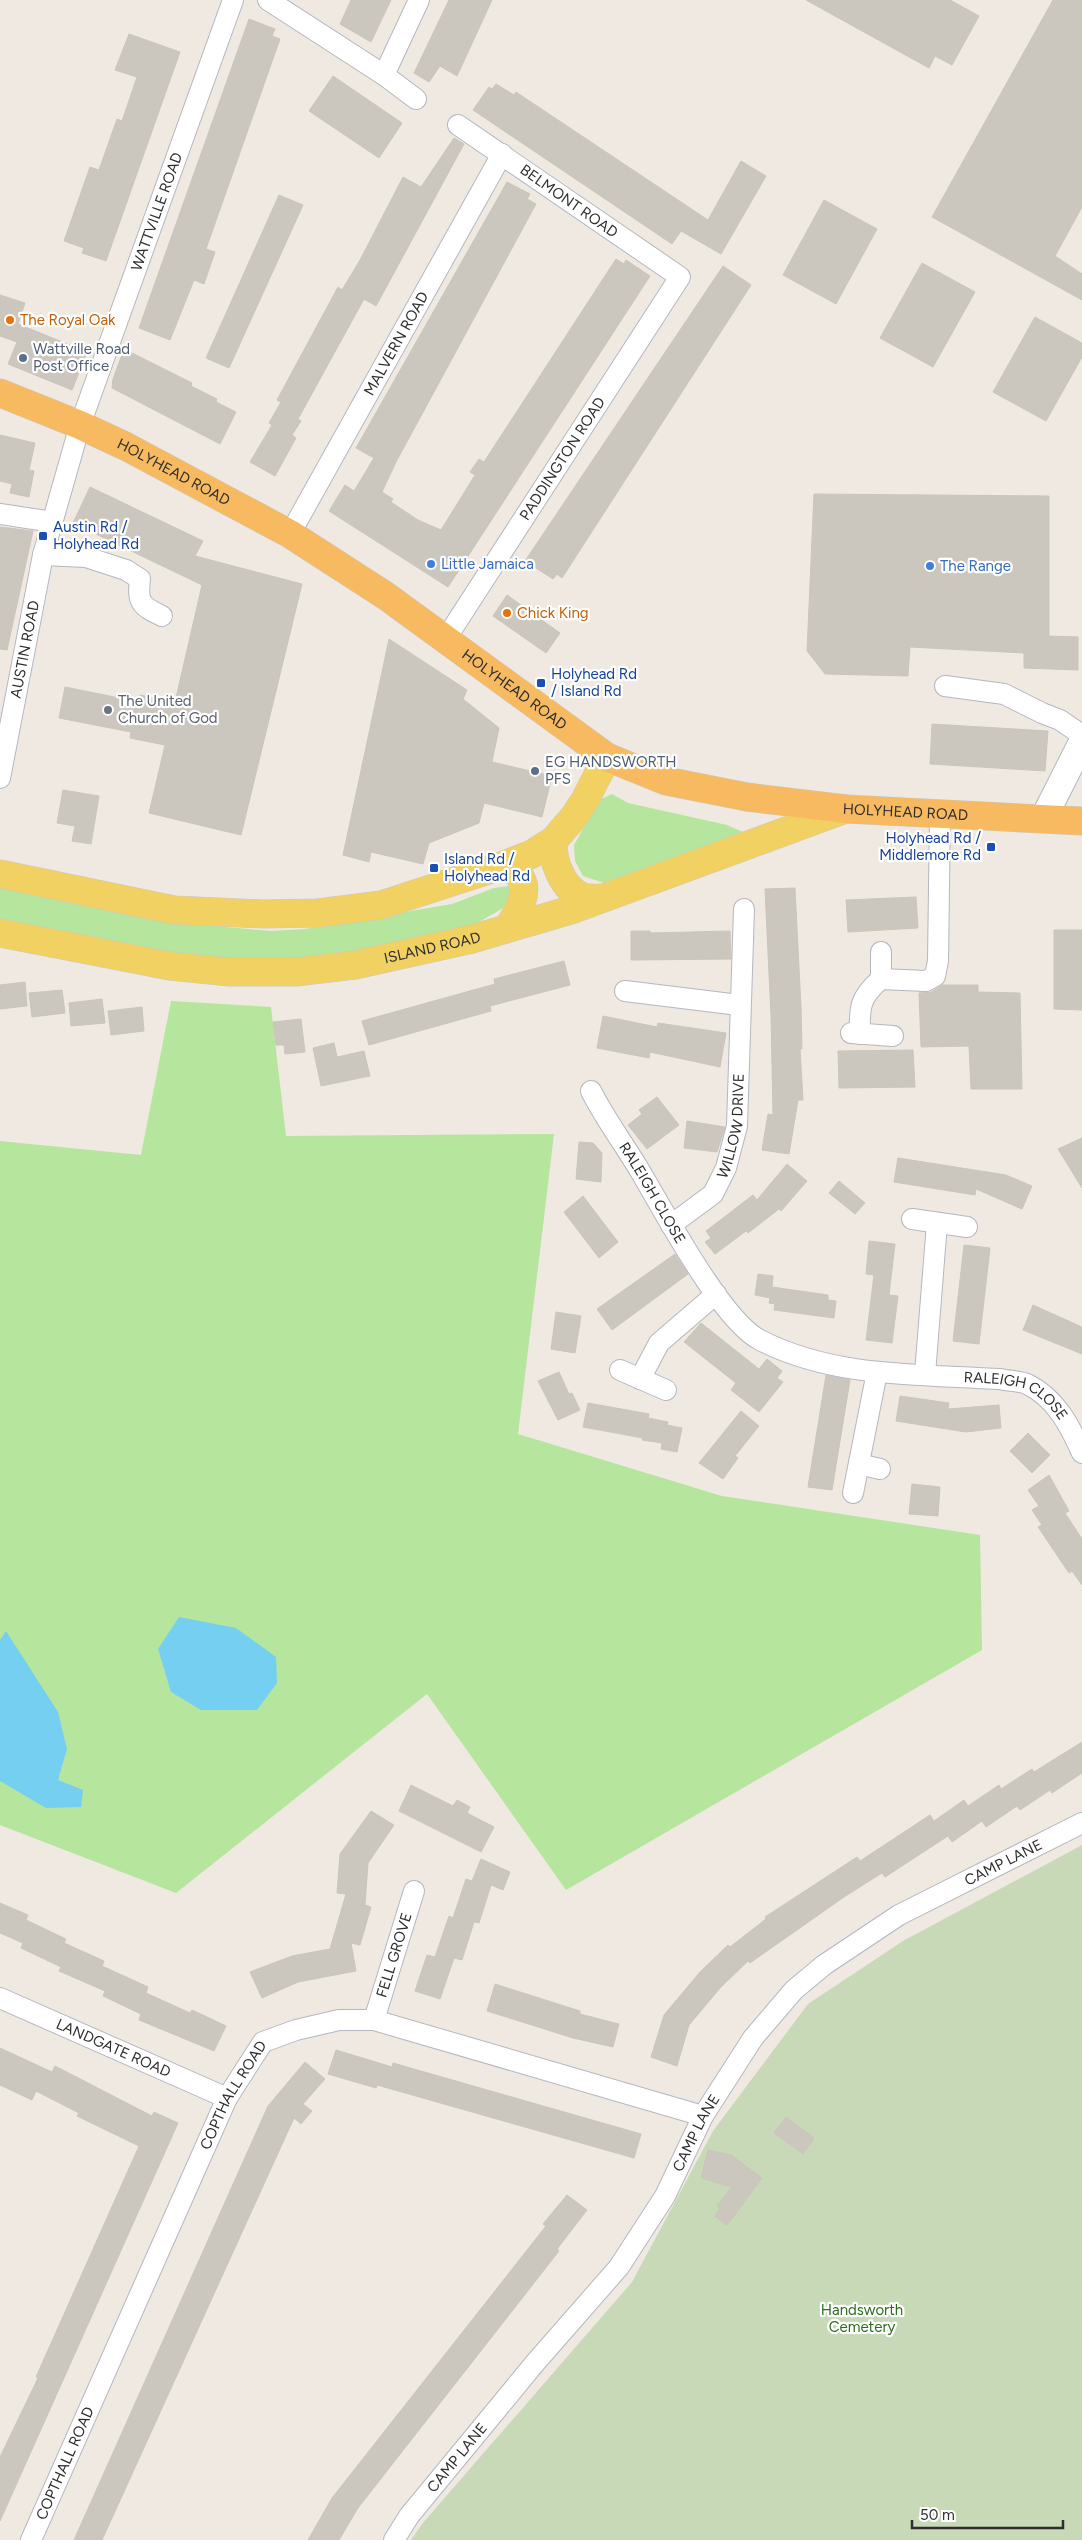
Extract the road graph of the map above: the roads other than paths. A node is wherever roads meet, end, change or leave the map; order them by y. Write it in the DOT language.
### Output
graph roads {
  1 [pos="233,0"];
  2 [pos="268,0"];
  3 [pos="419,0"];
  4 [pos="384,75"];
  5 [pos="416,99"];
  6 [pos="458,125"];
  7 [pos="502,154"];
  8 [pos="680,277"];
  9 [pos="0,393"];
  10 [pos="80,425"];
  11 [pos="0,514"];
  12 [pos="53,522"];
  13 [pos="290,534"];
  14 [pos="43,555"];
  15 [pos="162,616"];
  16 [pos="445,640"];
  17 [pos="946,686"];
  18 [pos="1082,735"];
  19 [pos="1082,742"];
  20 [pos="607,757"];
  21 [pos="0,778"];
  22 [pos="846,809"];
  23 [pos="940,814"];
  24 [pos="1043,819"];
  25 [pos="1082,821"];
  26 [pos="554,840"];
  27 [pos="504,865"];
  28 [pos="0,874"];
  29 [pos="602,898"];
  30 [pos="744,909"];
  31 [pos="508,928"];
  32 [pos="0,933"];
  33 [pos="881,952"];
  34 [pos="881,980"];
  35 [pos="625,991"];
  36 [pos="739,1004"];
  37 [pos="893,1036"];
  38 [pos="591,1091"];
  39 [pos="912,1219"];
  40 [pos="937,1224"];
  41 [pos="671,1225"];
  42 [pos="967,1227"];
  43 [pos="716,1294"];
  44 [pos="620,1370"];
  45 [pos="877,1372"];
  46 [pos="925,1374"];
  47 [pos="640,1379"];
  48 [pos="666,1390"];
  49 [pos="1082,1453"];
  50 [pos="859,1464"];
  51 [pos="880,1469"];
  52 [pos="854,1493"];
  53 [pos="1082,1824"];
  54 [pos="414,1891"];
  55 [pos="0,1998"];
  56 [pos="374,2020"];
  57 [pos="227,2098"];
  58 [pos="703,2116"];
  59 [pos="32,2540"];
  60 [pos="394,2540"];
  1 -- 10 [label="street, WATTVILLE ROAD"];
  2 -- 4 [label="street"];
  3 -- 4 [label="street"];
  4 -- 5 [label="street"];
  6 -- 7 [label="street, BELMONT ROAD"];
  7 -- 8 [label="street, BELMONT ROAD"];
  7 -- 13 [label="street, MALVERN ROAD"];
  8 -- 16 [label="street, PADDINGTON ROAD"];
  9 -- 10 [label="highway, HOLYHEAD ROAD"];
  10 -- 12 [label="street, AUSTIN ROAD"];
  10 -- 13 [label="highway, HOLYHEAD ROAD"];
  11 -- 12 [label="street"];
  12 -- 14 [label="street, AUSTIN ROAD"];
  13 -- 16 [label="highway, HOLYHEAD ROAD"];
  14 -- 15 [label="street"];
  14 -- 21 [label="street, AUSTIN ROAD"];
  16 -- 20 [label="highway, HOLYHEAD ROAD"];
  17 -- 18 [label="street"];
  19 -- 24 [label="street"];
  20 -- 22 [label="highway, HOLYHEAD ROAD"];
  20 -- 26 [label="main road"];
  22 -- 23 [label="highway, HOLYHEAD ROAD"];
  22 -- 29 [label="main road, ISLAND ROAD"];
  23 -- 24 [label="highway, HOLYHEAD ROAD"];
  23 -- 34 [label="street"];
  24 -- 25 [label="highway, HOLYHEAD ROAD"];
  26 -- 27 [label="main road"];
  26 -- 29 [label="main road"];
  27 -- 28 [label="main road"];
  27 -- 31 [label="main road"];
  29 -- 31 [label="main road, ISLAND ROAD"];
  30 -- 36 [label="street, WILLOW DRIVE"];
  31 -- 32 [label="main road, ISLAND ROAD"];
  33 -- 34 [label="street"];
  34 -- 37 [label="street"];
  35 -- 36 [label="street"];
  36 -- 41 [label="street, WILLOW DRIVE"];
  38 -- 41 [label="street, RALEIGH CLOSE"];
  39 -- 40 [label="street"];
  40 -- 42 [label="street"];
  40 -- 46 [label="street"];
  41 -- 43 [label="street, RALEIGH CLOSE"];
  43 -- 45 [label="street, RALEIGH CLOSE"];
  43 -- 47 [label="street"];
  44 -- 47 [label="street"];
  45 -- 46 [label="street, RALEIGH CLOSE"];
  45 -- 50 [label="street"];
  46 -- 49 [label="street, RALEIGH CLOSE"];
  47 -- 48 [label="street"];
  50 -- 51 [label="street"];
  50 -- 52 [label="street"];
  53 -- 58 [label="street, CAMP LANE"];
  54 -- 56 [label="street, FELL GROVE"];
  55 -- 57 [label="street, LANDGATE ROAD"];
  56 -- 57 [label="street, COPTHALL ROAD"];
  56 -- 58 [label="street, COPTHALL ROAD"];
  57 -- 59 [label="street, COPTHALL ROAD"];
  58 -- 60 [label="street, CAMP LANE"];
}
